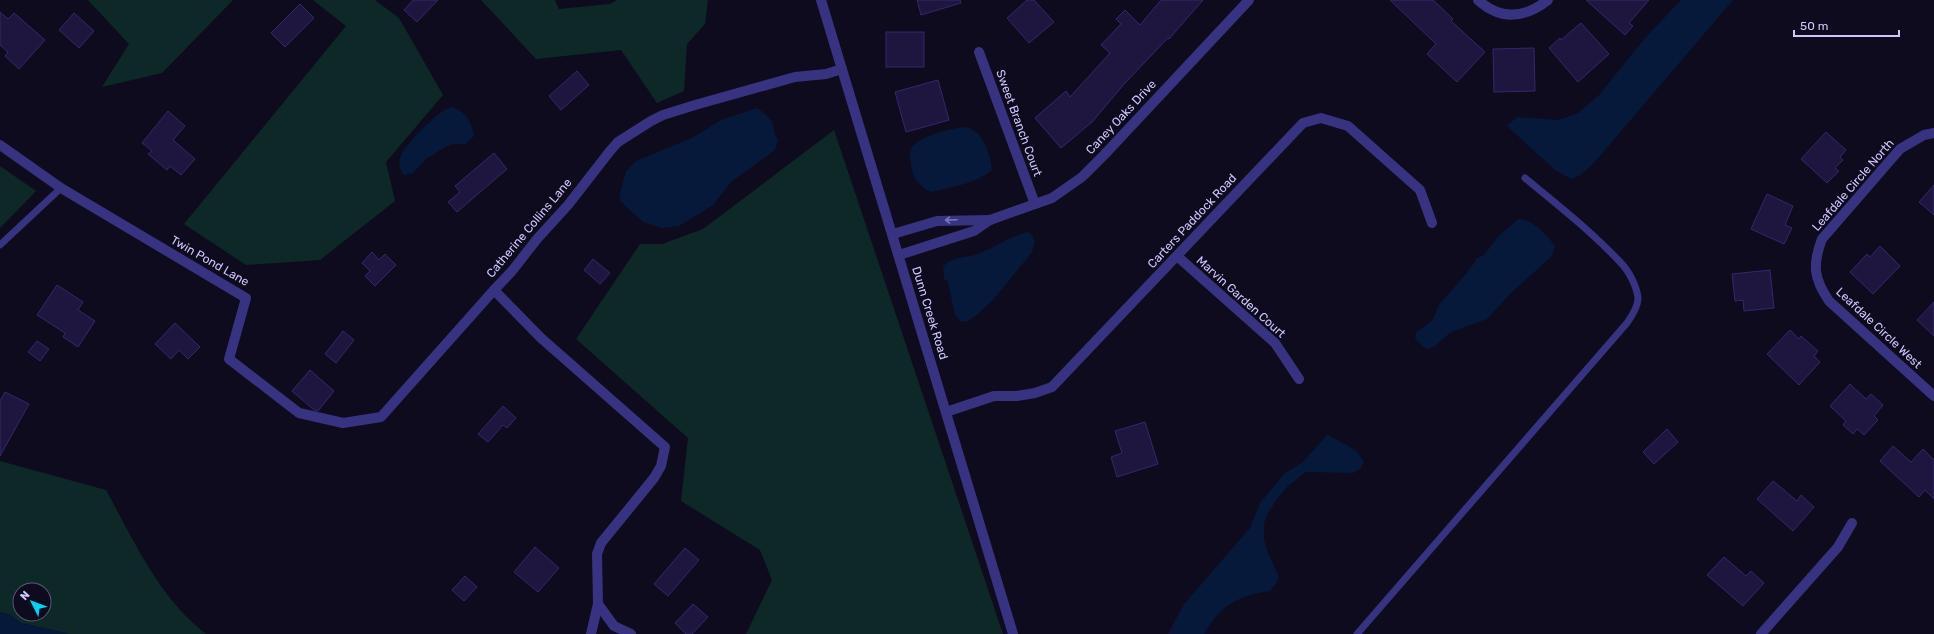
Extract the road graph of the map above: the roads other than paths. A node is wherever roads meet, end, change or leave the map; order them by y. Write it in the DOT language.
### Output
graph roads {
  1 [pos="821,0"];
  2 [pos="1249,0"];
  3 [pos="1478,0"];
  4 [pos="1548,0"];
  5 [pos="979,52"];
  6 [pos="842,69"];
  7 [pos="1934,133"];
  8 [pos="0,145"];
  9 [pos="1525,178"];
  10 [pos="61,188"];
  11 [pos="1035,204"];
  12 [pos="990,220"];
  13 [pos="1432,223"];
  14 [pos="893,234"];
  15 [pos="0,245"];
  16 [pos="900,255"];
  17 [pos="1177,256"];
  18 [pos="1815,273"];
  19 [pos="494,290"];
  20 [pos="1299,379"];
  21 [pos="1934,396"];
  22 [pos="946,412"];
  23 [pos="1852,523"];
  24 [pos="598,604"];
  25 [pos="591,634"];
  26 [pos="631,634"];
  27 [pos="1013,634"];
  28 [pos="1357,634"];
  29 [pos="1761,634"];
  1 -- 6 [label="street, Dunn Creek Road"];
  2 -- 11 [label="street, Caney Oaks Drive"];
  3 -- 4 [label="street"];
  5 -- 11 [label="street, Sweet Branch Court"];
  6 -- 14 [label="street, Dunn Creek Road"];
  6 -- 19 [label="street, Catherine Collins Lane"];
  7 -- 18 [label="street, Leafdale Circle North"];
  8 -- 10 [label="street, Twin Pond Lane"];
  9 -- 28 [label="lane"];
  10 -- 15 [label="lane"];
  10 -- 19 [label="street, Twin Pond Lane"];
  11 -- 12 [label="street, Caney Oaks Drive"];
  12 -- 14 [label="street, Caney Oaks Drive, one-way"];
  12 -- 16 [label="street, Caney Oaks Drive"];
  13 -- 17 [label="street, Carters Paddock Road"];
  14 -- 16 [label="street, Dunn Creek Road"];
  16 -- 22 [label="street, Dunn Creek Road"];
  17 -- 20 [label="street, Marvin Garden Court"];
  17 -- 22 [label="street, Carters Paddock Road"];
  18 -- 21 [label="street, Leafdale Circle West"];
  19 -- 24 [label="street, Catherine Collins Lane"];
  22 -- 27 [label="street, Dunn Creek Road"];
  23 -- 29 [label="street"];
  24 -- 25 [label="street, Catherine Collins Lane"];
  24 -- 26 [label="street"];
}
